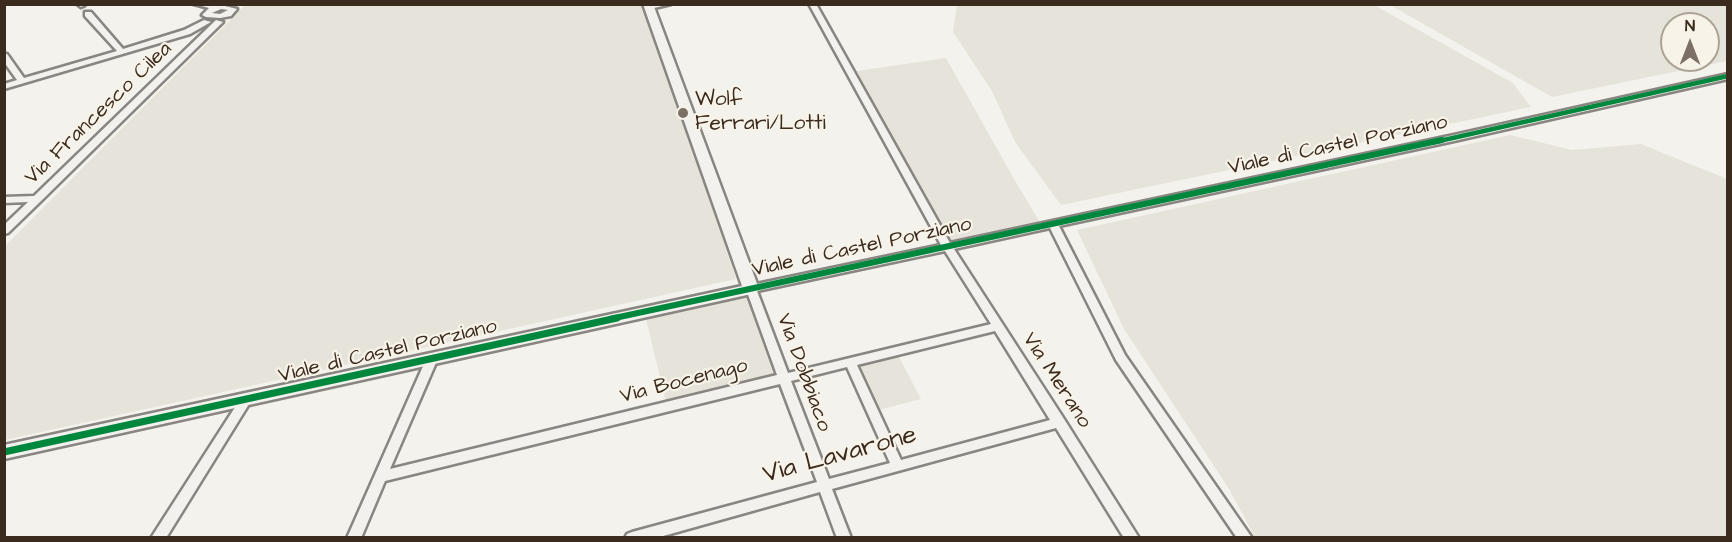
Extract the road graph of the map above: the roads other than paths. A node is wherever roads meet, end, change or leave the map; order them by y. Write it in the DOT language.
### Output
graph roads {
  1 [pos="668,4"];
  2 [pos="812,4"];
  3 [pos="197,5"];
  4 [pos="649,6"];
  5 [pos="228,7"];
  6 [pos="88,14"];
  7 [pos="210,21"];
  8 [pos="122,52"];
  9 [pos="4,56"];
  10 [pos="1728,76"];
  11 [pos="22,81"];
  12 [pos="4,87"];
  13 [pos="38,199"];
  14 [pos="4,200"];
  15 [pos="1053,223"];
  16 [pos="4,231"];
  17 [pos="947,246"];
  18 [pos="751,289"];
  19 [pos="998,326"];
  20 [pos="432,358"];
  21 [pos="850,362"];
  22 [pos="785,377"];
  23 [pos="245,400"];
  24 [pos="1060,422"];
  25 [pos="4,452"];
  26 [pos="897,465"];
  27 [pos="380,477"];
  28 [pos="823,485"];
  29 [pos="158,537"];
  30 [pos="354,537"];
  31 [pos="632,537"];
  32 [pos="844,537"];
  33 [pos="1132,537"];
  34 [pos="1245,537"];
  1 -- 4 [label="street"];
  2 -- 17 [label="street, Via Merano"];
  3 -- 5 [label="street"];
  3 -- 7 [label="street"];
  4 -- 18 [label="street"];
  5 -- 7 [label="street, Via Francesco Cilea"];
  5 -- 7 [label="street"];
  6 -- 8 [label="street"];
  7 -- 8 [label="street"];
  7 -- 13 [label="street, Via Francesco Cilea"];
  8 -- 11 [label="street"];
  9 -- 11 [label="street"];
  10 -- 15 [label="street, Viale di Castel Porziano"];
  11 -- 12 [label="street"];
  13 -- 14 [label="street"];
  13 -- 16 [label="street, Via Francesco Cilea"];
  15 -- 17 [label="street, Viale di Castel Porziano"];
  15 -- 34 [label="street"];
  17 -- 18 [label="street, Viale di Castel Porziano"];
  17 -- 19 [label="street, Via Merano"];
  18 -- 20 [label="street, Viale di Castel Porziano"];
  18 -- 22 [label="street, Via Dobbiaco"];
  19 -- 21 [label="street, Via Bocenago"];
  19 -- 24 [label="street, Via Merano"];
  20 -- 23 [label="street, Viale di Castel Porziano"];
  20 -- 27 [label="street"];
  21 -- 22 [label="street, Via Bocenago"];
  21 -- 26 [label="street"];
  22 -- 27 [label="street, Via Bocenago"];
  22 -- 28 [label="street, Via Dobbiaco"];
  23 -- 25 [label="street, Viale di Castel Porziano"];
  23 -- 29 [label="street"];
  24 -- 26 [label="street, Via Lavarone"];
  24 -- 33 [label="street, Via Merano"];
  26 -- 28 [label="street, Via Lavarone"];
  27 -- 30 [label="street"];
  28 -- 31 [label="street, Via Lavarone"];
  28 -- 32 [label="street, Via Dobbiaco"];
}
